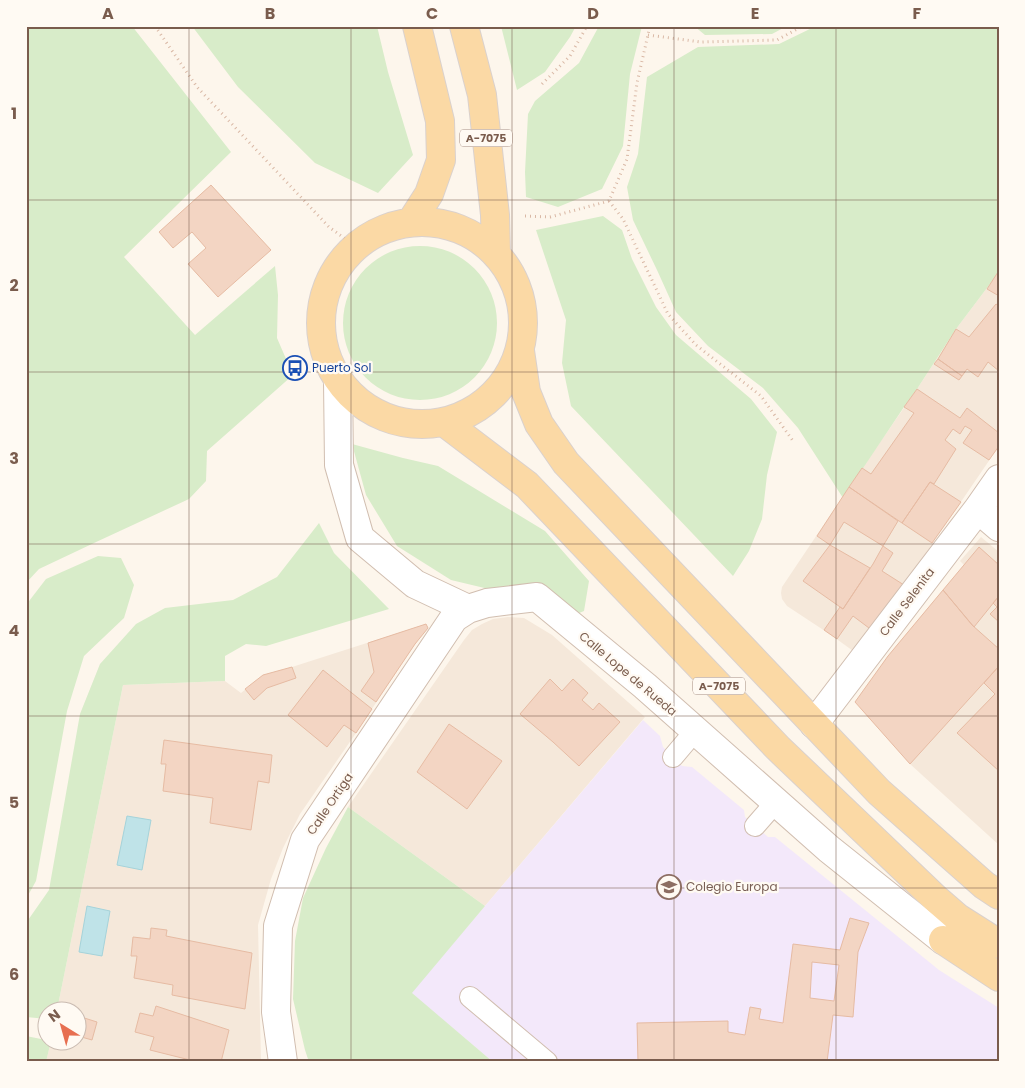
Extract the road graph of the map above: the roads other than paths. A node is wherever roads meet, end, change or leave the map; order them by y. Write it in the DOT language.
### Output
graph roads {
  1 [pos="417,26"];
  2 [pos="464,26"];
  3 [pos="411,222"];
  4 [pos="496,253"];
  5 [pos="520,351"];
  6 [pos="338,381"];
  7 [pos="444,422"];
  8 [pos="999,479"];
  9 [pos="978,508"];
  10 [pos="999,527"];
  11 [pos="468,609"];
  12 [pos="814,724"];
  13 [pos="695,731"];
  14 [pos="673,757"];
  15 [pos="776,802"];
  16 [pos="755,826"];
  17 [pos="999,895"];
  18 [pos="942,940"];
  19 [pos="999,944"];
  20 [pos="999,977"];
  21 [pos="470,997"];
  22 [pos="283,1062"];
  23 [pos="547,1062"];
  1 -- 3 [label="main road"];
  2 -- 4 [label="main road, A-7075"];
  3 -- 4 [label="main road, A-7075"];
  3 -- 6 [label="main road, A-7075"];
  4 -- 5 [label="main road, A-7075"];
  5 -- 7 [label="main road, A-7075"];
  5 -- 12 [label="main road, A-7075"];
  6 -- 7 [label="main road, A-7075"];
  6 -- 11 [label="street"];
  7 -- 19 [label="main road, A-7075"];
  8 -- 9 [label="street, Calle Selenita"];
  9 -- 10 [label="street"];
  9 -- 12 [label="street, Calle Selenita"];
  11 -- 13 [label="street, Calle Lope de Rueda"];
  11 -- 22 [label="street, Calle Ortiga"];
  12 -- 17 [label="main road, A-7075"];
  13 -- 14 [label="lane"];
  13 -- 15 [label="street, Calle Lope de Rueda"];
  15 -- 16 [label="lane"];
  15 -- 18 [label="street, Calle Lope de Rueda"];
  18 -- 20 [label="main road, Calle Lope de Rueda"];
  21 -- 23 [label="lane"];
}
